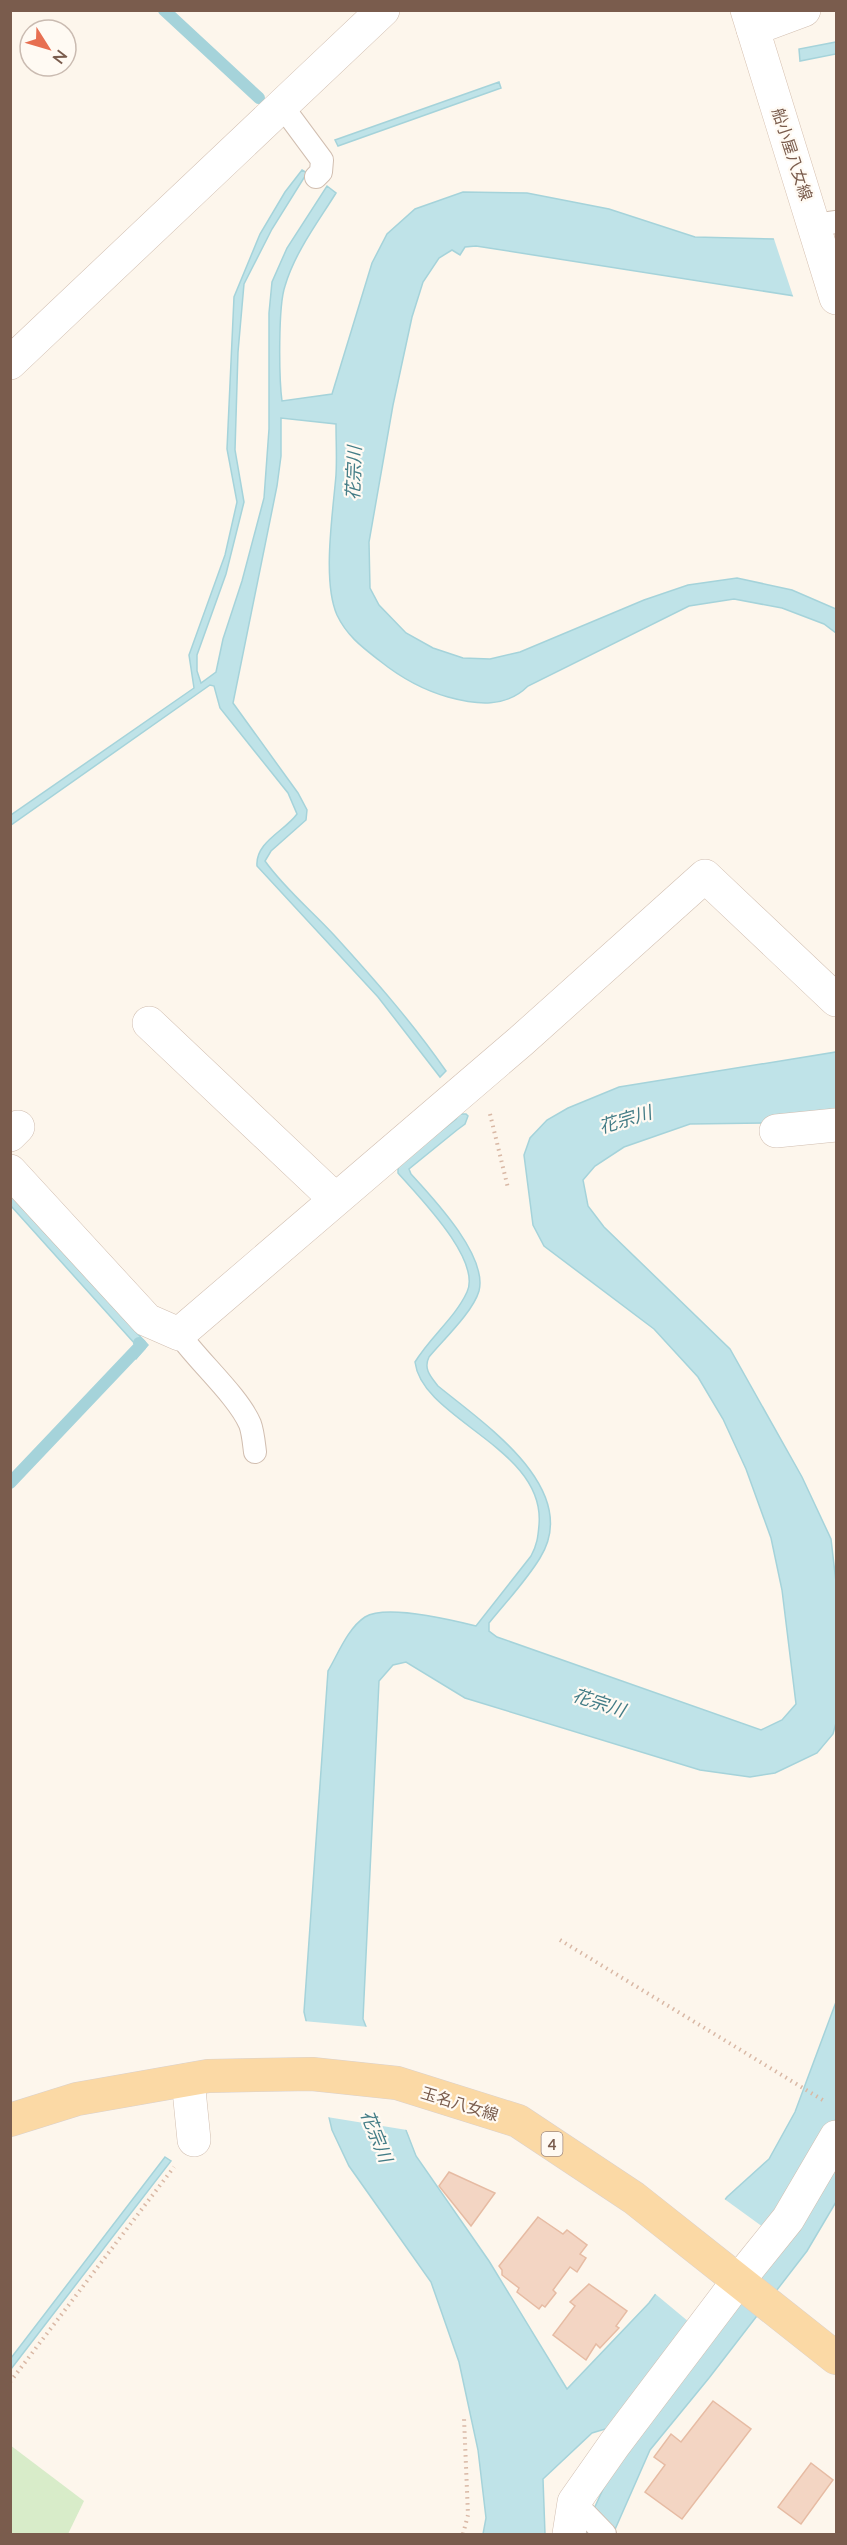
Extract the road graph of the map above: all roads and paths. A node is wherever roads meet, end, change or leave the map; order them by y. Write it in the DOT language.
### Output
graph roads {
  1 [pos="383,10"];
  2 [pos="804,10"];
  3 [pos="750,20"];
  4 [pos="282,106"];
  5 [pos="316,177"];
  6 [pos="823,226"];
  7 [pos="837,298"];
  8 [pos="10,363"];
  9 [pos="837,1000"];
  10 [pos="149,1023"];
  11 [pos="481,1075"];
  12 [pos="837,1125"];
  13 [pos="776,1131"];
  14 [pos="10,1171"];
  15 [pos="508,1188"];
  16 [pos="335,1199"];
  17 [pos="178,1335"];
  18 [pos="255,1452"];
  19 [pos="560,1940"];
  20 [pos="188,2080"];
  21 [pos="827,2103"];
  22 [pos="10,2120"];
  23 [pos="837,2137"];
  24 [pos="194,2140"];
  25 [pos="738,2280"];
  26 [pos="837,2358"];
  27 [pos="10,2382"];
  28 [pos="464,2418"];
  29 [pos="574,2502"];
  30 [pos="463,2535"];
  31 [pos="569,2535"];
  32 [pos="604,2535"];
  1 -- 4 [label="street"];
  2 -- 3 [label="street"];
  3 -- 6 [label="street, 船小屋八女線"];
  4 -- 5 [label="lane"];
  4 -- 8 [label="street"];
  6 -- 7 [label="street, 船小屋八女線"];
  9 -- 11 [label="street"];
  10 -- 16 [label="street"];
  11 -- 15 [label="path"];
  11 -- 16 [label="street"];
  12 -- 13 [label="street"];
  14 -- 17 [label="street"];
  16 -- 17 [label="street"];
  17 -- 18 [label="lane"];
  19 -- 21 [label="path"];
  20 -- 22 [label="main road, 玉名八女線 / 4"];
  20 -- 24 [label="street"];
  20 -- 25 [label="main road, 玉名八女線 / 4"];
  23 -- 25 [label="street"];
  24 -- 27 [label="path"];
  25 -- 26 [label="main road, 玉名八女線 / 4"];
  25 -- 29 [label="street"];
  28 -- 30 [label="path"];
  29 -- 31 [label="street"];
  29 -- 32 [label="lane"];
}
